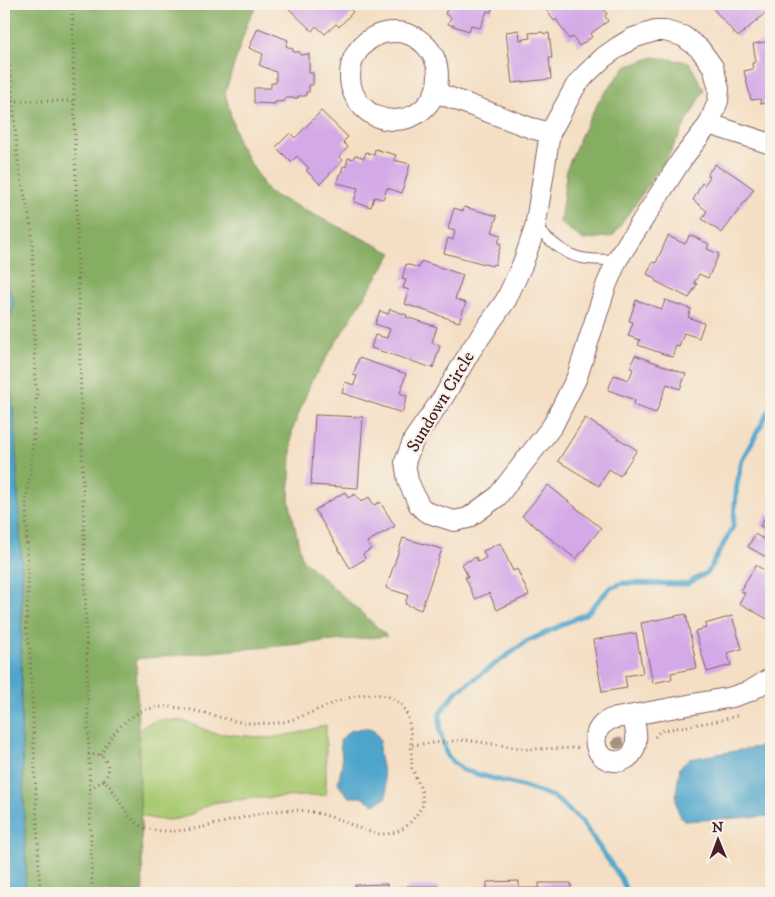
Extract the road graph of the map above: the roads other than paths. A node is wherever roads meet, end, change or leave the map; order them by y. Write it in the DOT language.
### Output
graph roads {
  1 [pos="435,92"];
  2 [pos="709,124"];
  3 [pos="550,133"];
  4 [pos="771,144"];
  5 [pos="535,228"];
  6 [pos="617,260"];
  7 [pos="771,678"];
  8 [pos="633,716"];
  1 -- 1 [label="street"];
  1 -- 3 [label="street"];
  2 -- 3 [label="street, Sundown Circle"];
  2 -- 4 [label="street"];
  2 -- 6 [label="street, Sundown Circle"];
  3 -- 5 [label="street, Sundown Circle"];
  5 -- 6 [label="lane"];
  5 -- 6 [label="street, Sundown Circle"];
  7 -- 8 [label="street"];
}
